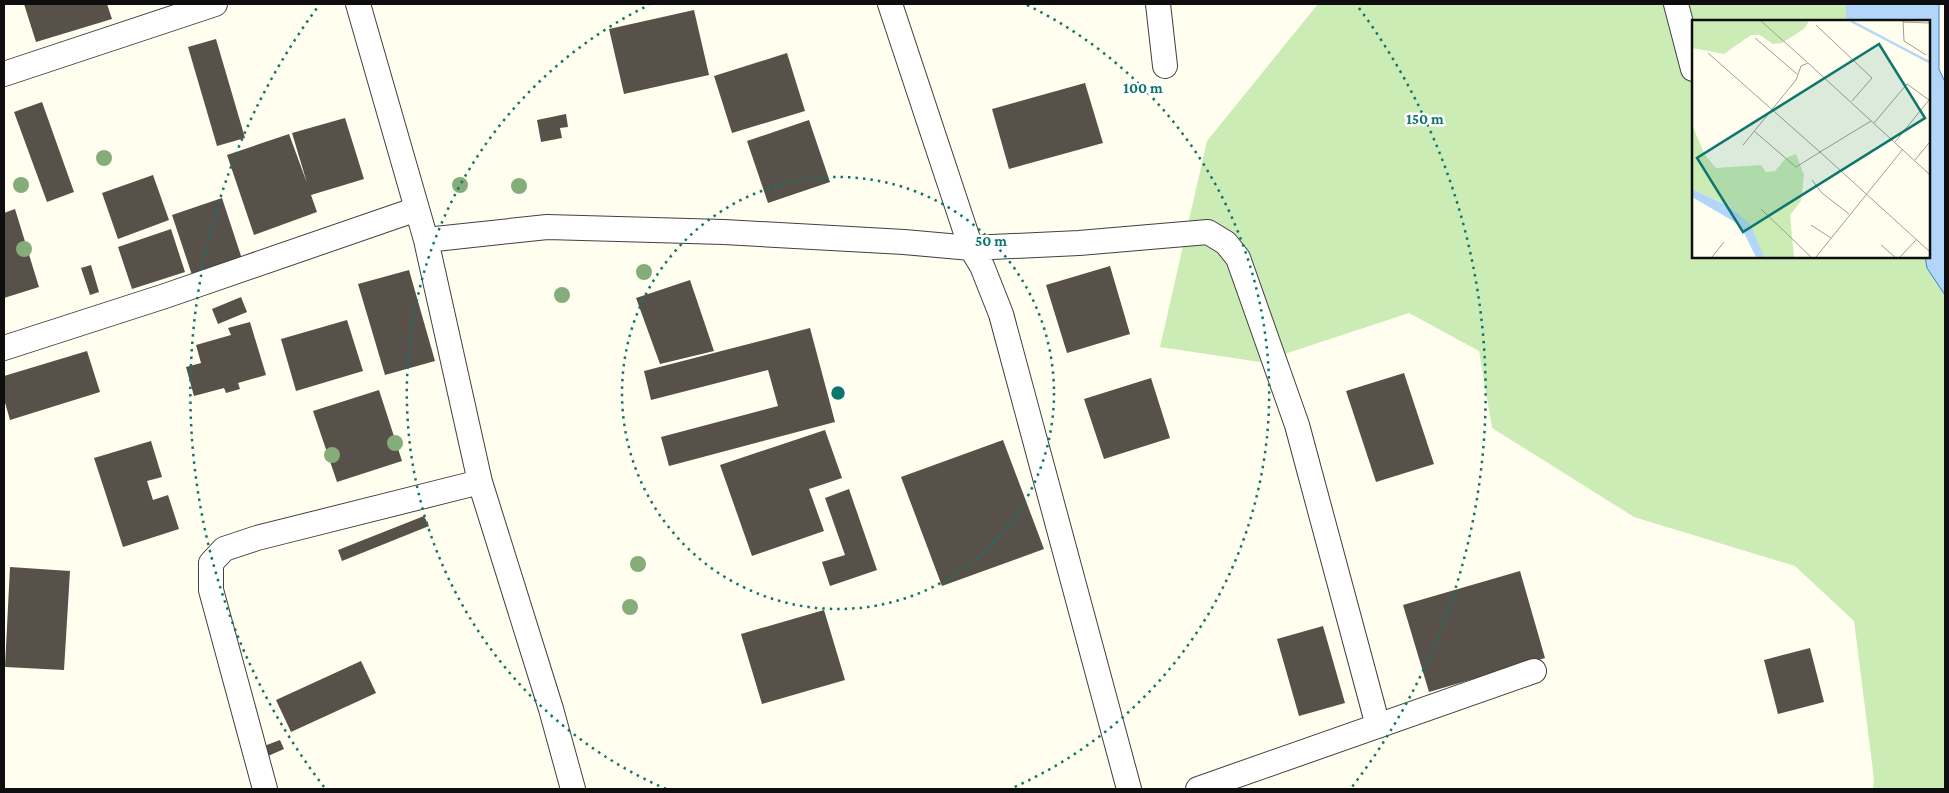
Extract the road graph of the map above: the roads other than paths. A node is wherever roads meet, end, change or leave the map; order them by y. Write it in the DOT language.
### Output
graph roads {
  1 [pos="215,4"];
  2 [pos="358,4"];
  3 [pos="890,4"];
  4 [pos="1158,4"];
  5 [pos="1676,4"];
  6 [pos="1692,65"];
  7 [pos="1165,66"];
  8 [pos="4,74"];
  9 [pos="417,209"];
  10 [pos="426,240"];
  11 [pos="971,248"];
  12 [pos="4,348"];
  13 [pos="480,482"];
  14 [pos="1534,672"];
  15 [pos="1378,726"];
  16 [pos="265,789"];
  17 [pos="573,789"];
  18 [pos="1129,789"];
  19 [pos="1198,789"];
  1 -- 8 [label="street"];
  2 -- 9 [label="street"];
  3 -- 11 [label="street"];
  4 -- 7 [label="street"];
  5 -- 6 [label="street"];
  9 -- 10 [label="street"];
  9 -- 12 [label="street"];
  10 -- 11 [label="street"];
  10 -- 13 [label="street"];
  11 -- 15 [label="street"];
  11 -- 18 [label="street"];
  13 -- 16 [label="street"];
  13 -- 17 [label="street"];
  14 -- 15 [label="street"];
  15 -- 19 [label="street"];
}
